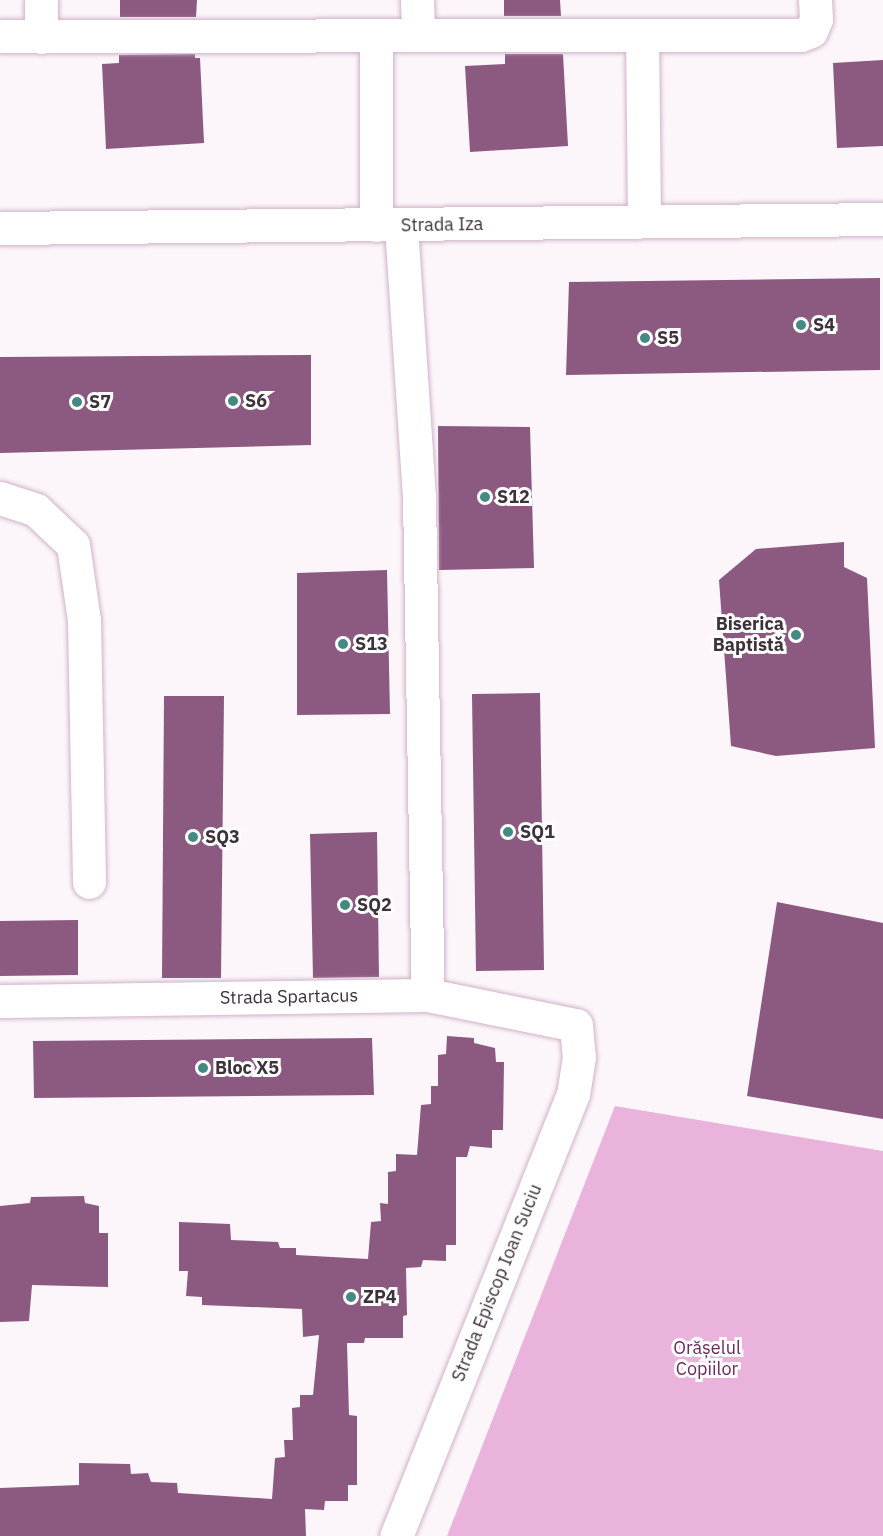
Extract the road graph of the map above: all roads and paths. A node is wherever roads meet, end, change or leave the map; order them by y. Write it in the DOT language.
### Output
graph roads {
  1 [pos="41,0"];
  2 [pos="417,0"];
  3 [pos="815,0"];
  4 [pos="376,35"];
  5 [pos="418,35"];
  6 [pos="642,35"];
  7 [pos="0,36"];
  8 [pos="41,37"];
  9 [pos="883,219"];
  10 [pos="644,220"];
  11 [pos="388,226"];
  12 [pos="0,228"];
  13 [pos="0,498"];
  14 [pos="90,882"];
  15 [pos="428,995"];
  16 [pos="0,1001"];
  17 [pos="576,1025"];
  18 [pos="396,1536"];
  1 -- 8 [label="street"];
  2 -- 5 [label="street"];
  3 -- 6 [label="street"];
  4 -- 5 [label="street"];
  4 -- 8 [label="street"];
  4 -- 11 [label="street"];
  5 -- 6 [label="street"];
  6 -- 10 [label="street"];
  7 -- 8 [label="street"];
  9 -- 10 [label="street, Strada Iza"];
  10 -- 11 [label="street, Strada Iza"];
  11 -- 12 [label="street, Strada Iza"];
  11 -- 15 [label="street"];
  13 -- 14 [label="street"];
  15 -- 16 [label="street, Strada Spartacus"];
  15 -- 17 [label="street, Strada Spartacus"];
  17 -- 18 [label="street, Strada Episcop Ioan Suciu"];
}
